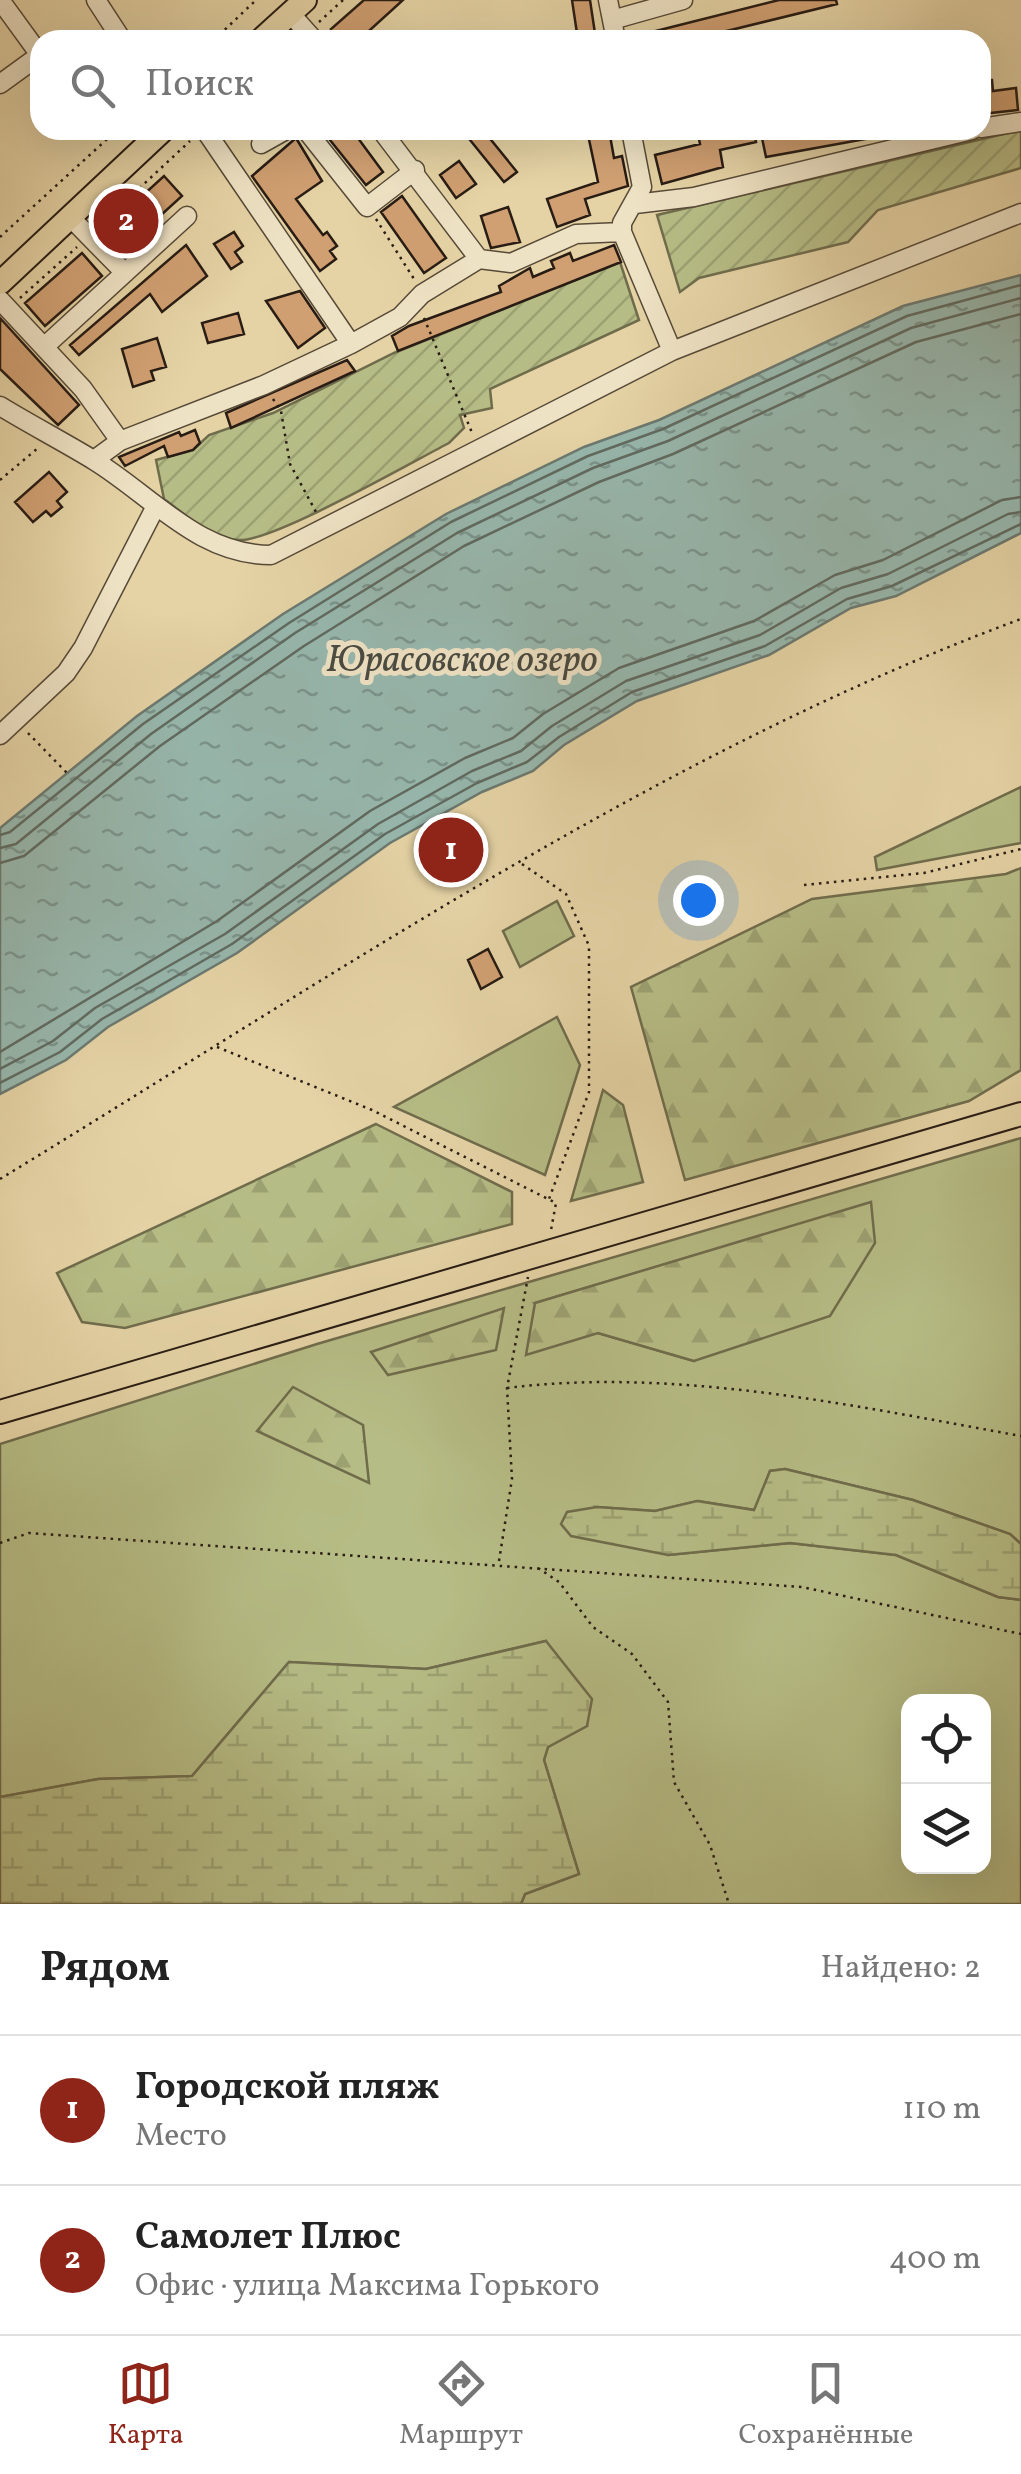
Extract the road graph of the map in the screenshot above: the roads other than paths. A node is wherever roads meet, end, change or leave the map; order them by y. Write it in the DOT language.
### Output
graph roads {
  1 [pos="0,0"];
  2 [pos="96,0"];
  3 [pos="608,0"];
  4 [pos="683,0"];
  5 [pos="297,5"];
  6 [pos="612,20"];
  7 [pos="116,30"];
  8 [pos="271,30"];
  9 [pos="308,30"];
  10 [pos="614,30"];
  11 [pos="30,41"];
  12 [pos="30,62"];
  13 [pos="0,84"];
  14 [pos="1021,122"];
  15 [pos="991,126"];
  16 [pos="152,140"];
  17 [pos="211,140"];
  18 [pos="268,140"];
  19 [pos="314,140"];
  20 [pos="390,140"];
  21 [pos="633,140"];
  22 [pos="931,140"];
  23 [pos="261,144"];
  24 [pos="415,170"];
  25 [pos="635,204"];
  26 [pos="1021,213"];
  27 [pos="188,216"];
  28 [pos="70,217"];
  29 [pos="622,232"];
  30 [pos="478,259"];
  31 [pos="125,273"];
  32 [pos="0,283"];
  33 [pos="4,304"];
  34 [pos="351,344"];
  35 [pos="44,347"];
  36 [pos="672,351"];
  37 [pos="0,406"];
  38 [pos="120,440"];
  39 [pos="94,460"];
  40 [pos="156,506"];
  41 [pos="0,735"];
  42 [pos="1021,1114"];
  43 [pos="0,1412"];
  1 -- 11 [label="street"];
  2 -- 7 [label="street"];
  3 -- 6 [label="street"];
  4 -- 6 [label="street"];
  5 -- 8 [label="main road"];
  5 -- 9 [label="street"];
  6 -- 10 [label="street"];
  12 -- 13 [label="street"];
  14 -- 15 [label="street"];
  16 -- 28 [label="main road"];
  17 -- 34 [label="street"];
  18 -- 23 [label="street"];
  19 -- 24 [label="street"];
  20 -- 24 [label="street"];
  21 -- 25 [label="street"];
  22 -- 25 [label="street"];
  24 -- 30 [label="street"];
  25 -- 29 [label="street"];
  26 -- 36 [label="street"];
  27 -- 31 [label="street"];
  28 -- 31 [label="street"];
  28 -- 32 [label="main road"];
  29 -- 30 [label="street"];
  29 -- 36 [label="street"];
  30 -- 34 [label="street"];
  31 -- 35 [label="street"];
  33 -- 35 [label="street"];
  34 -- 38 [label="street"];
  35 -- 38 [label="street"];
  36 -- 40 [label="street"];
  37 -- 39 [label="street"];
  38 -- 39 [label="street"];
  39 -- 40 [label="street"];
  40 -- 41 [label="street"];
  42 -- 43 [label="main road"];
}
